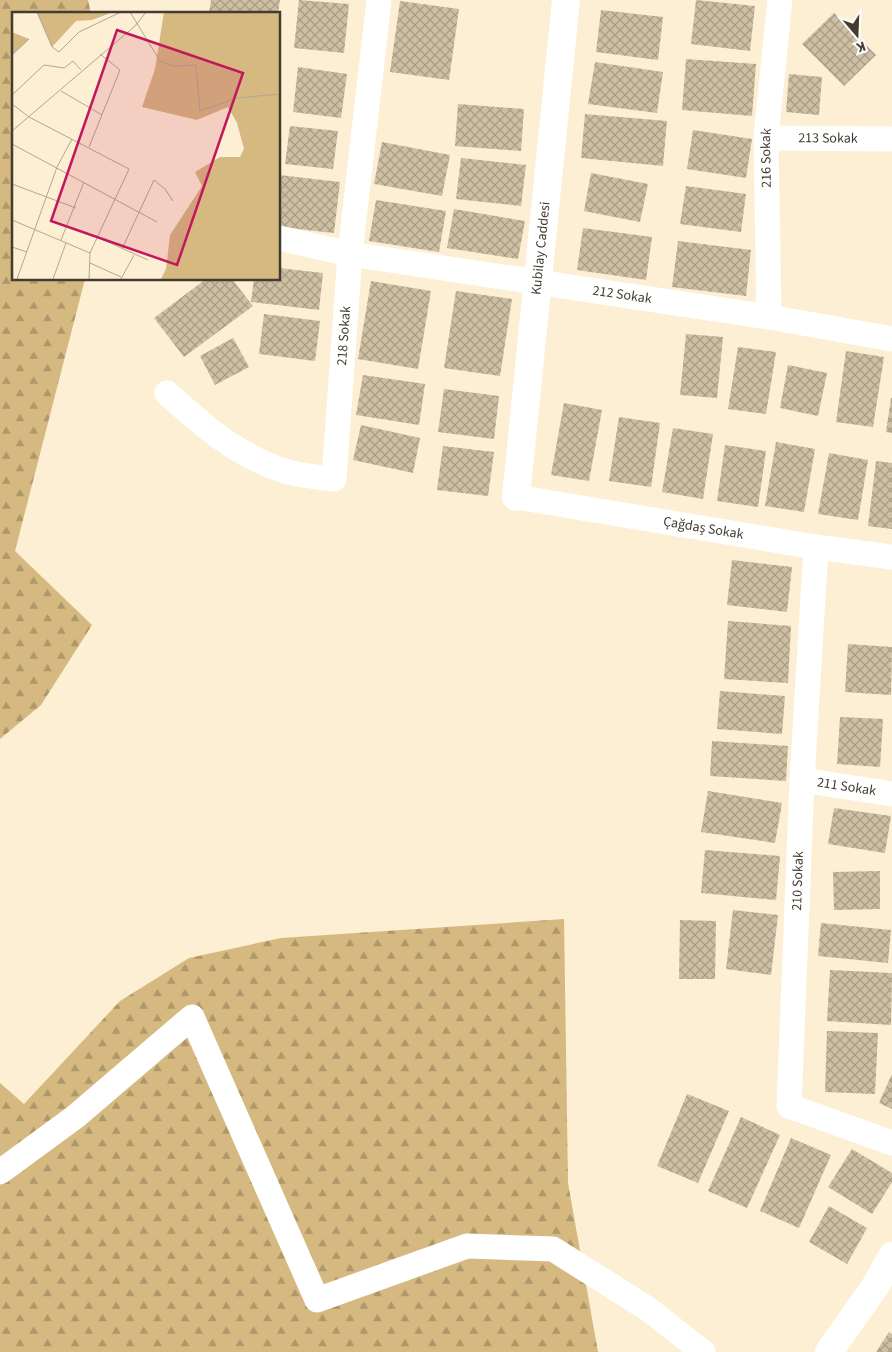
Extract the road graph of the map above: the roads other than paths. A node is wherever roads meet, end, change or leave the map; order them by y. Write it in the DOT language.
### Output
graph roads {
  1 [pos="379,0"];
  2 [pos="566,0"];
  3 [pos="780,0"];
  4 [pos="766,138"];
  5 [pos="892,138"];
  6 [pos="280,238"];
  7 [pos="350,254"];
  8 [pos="538,282"];
  9 [pos="769,317"];
  10 [pos="892,339"];
  11 [pos="167,393"];
  12 [pos="516,497"];
  13 [pos="816,547"];
  14 [pos="892,557"];
  15 [pos="802,780"];
  16 [pos="892,794"];
  17 [pos="892,1143"];
  18 [pos="0,1172"];
  19 [pos="892,1256"];
  20 [pos="703,1352"];
  21 [pos="829,1352"];
  1 -- 7 [label="street, 218 Sokak"];
  2 -- 8 [label="street, Kubilay Caddesi"];
  3 -- 4 [label="street, 216 Sokak"];
  4 -- 5 [label="street, 213 Sokak"];
  4 -- 9 [label="street, 216 Sokak"];
  6 -- 7 [label="street, 212 Sokak"];
  7 -- 8 [label="street, 212 Sokak"];
  7 -- 11 [label="street, 218 Sokak"];
  8 -- 9 [label="street, 212 Sokak"];
  8 -- 12 [label="street, Kubilay Caddesi"];
  9 -- 10 [label="street, 212 Sokak"];
  12 -- 13 [label="street, Çağdaş Sokak"];
  13 -- 14 [label="street, Çağdaş Sokak"];
  13 -- 15 [label="street, 210 Sokak"];
  15 -- 16 [label="street, 211 Sokak"];
  15 -- 17 [label="street, 210 Sokak"];
  18 -- 20 [label="street"];
  19 -- 21 [label="street"];
}
